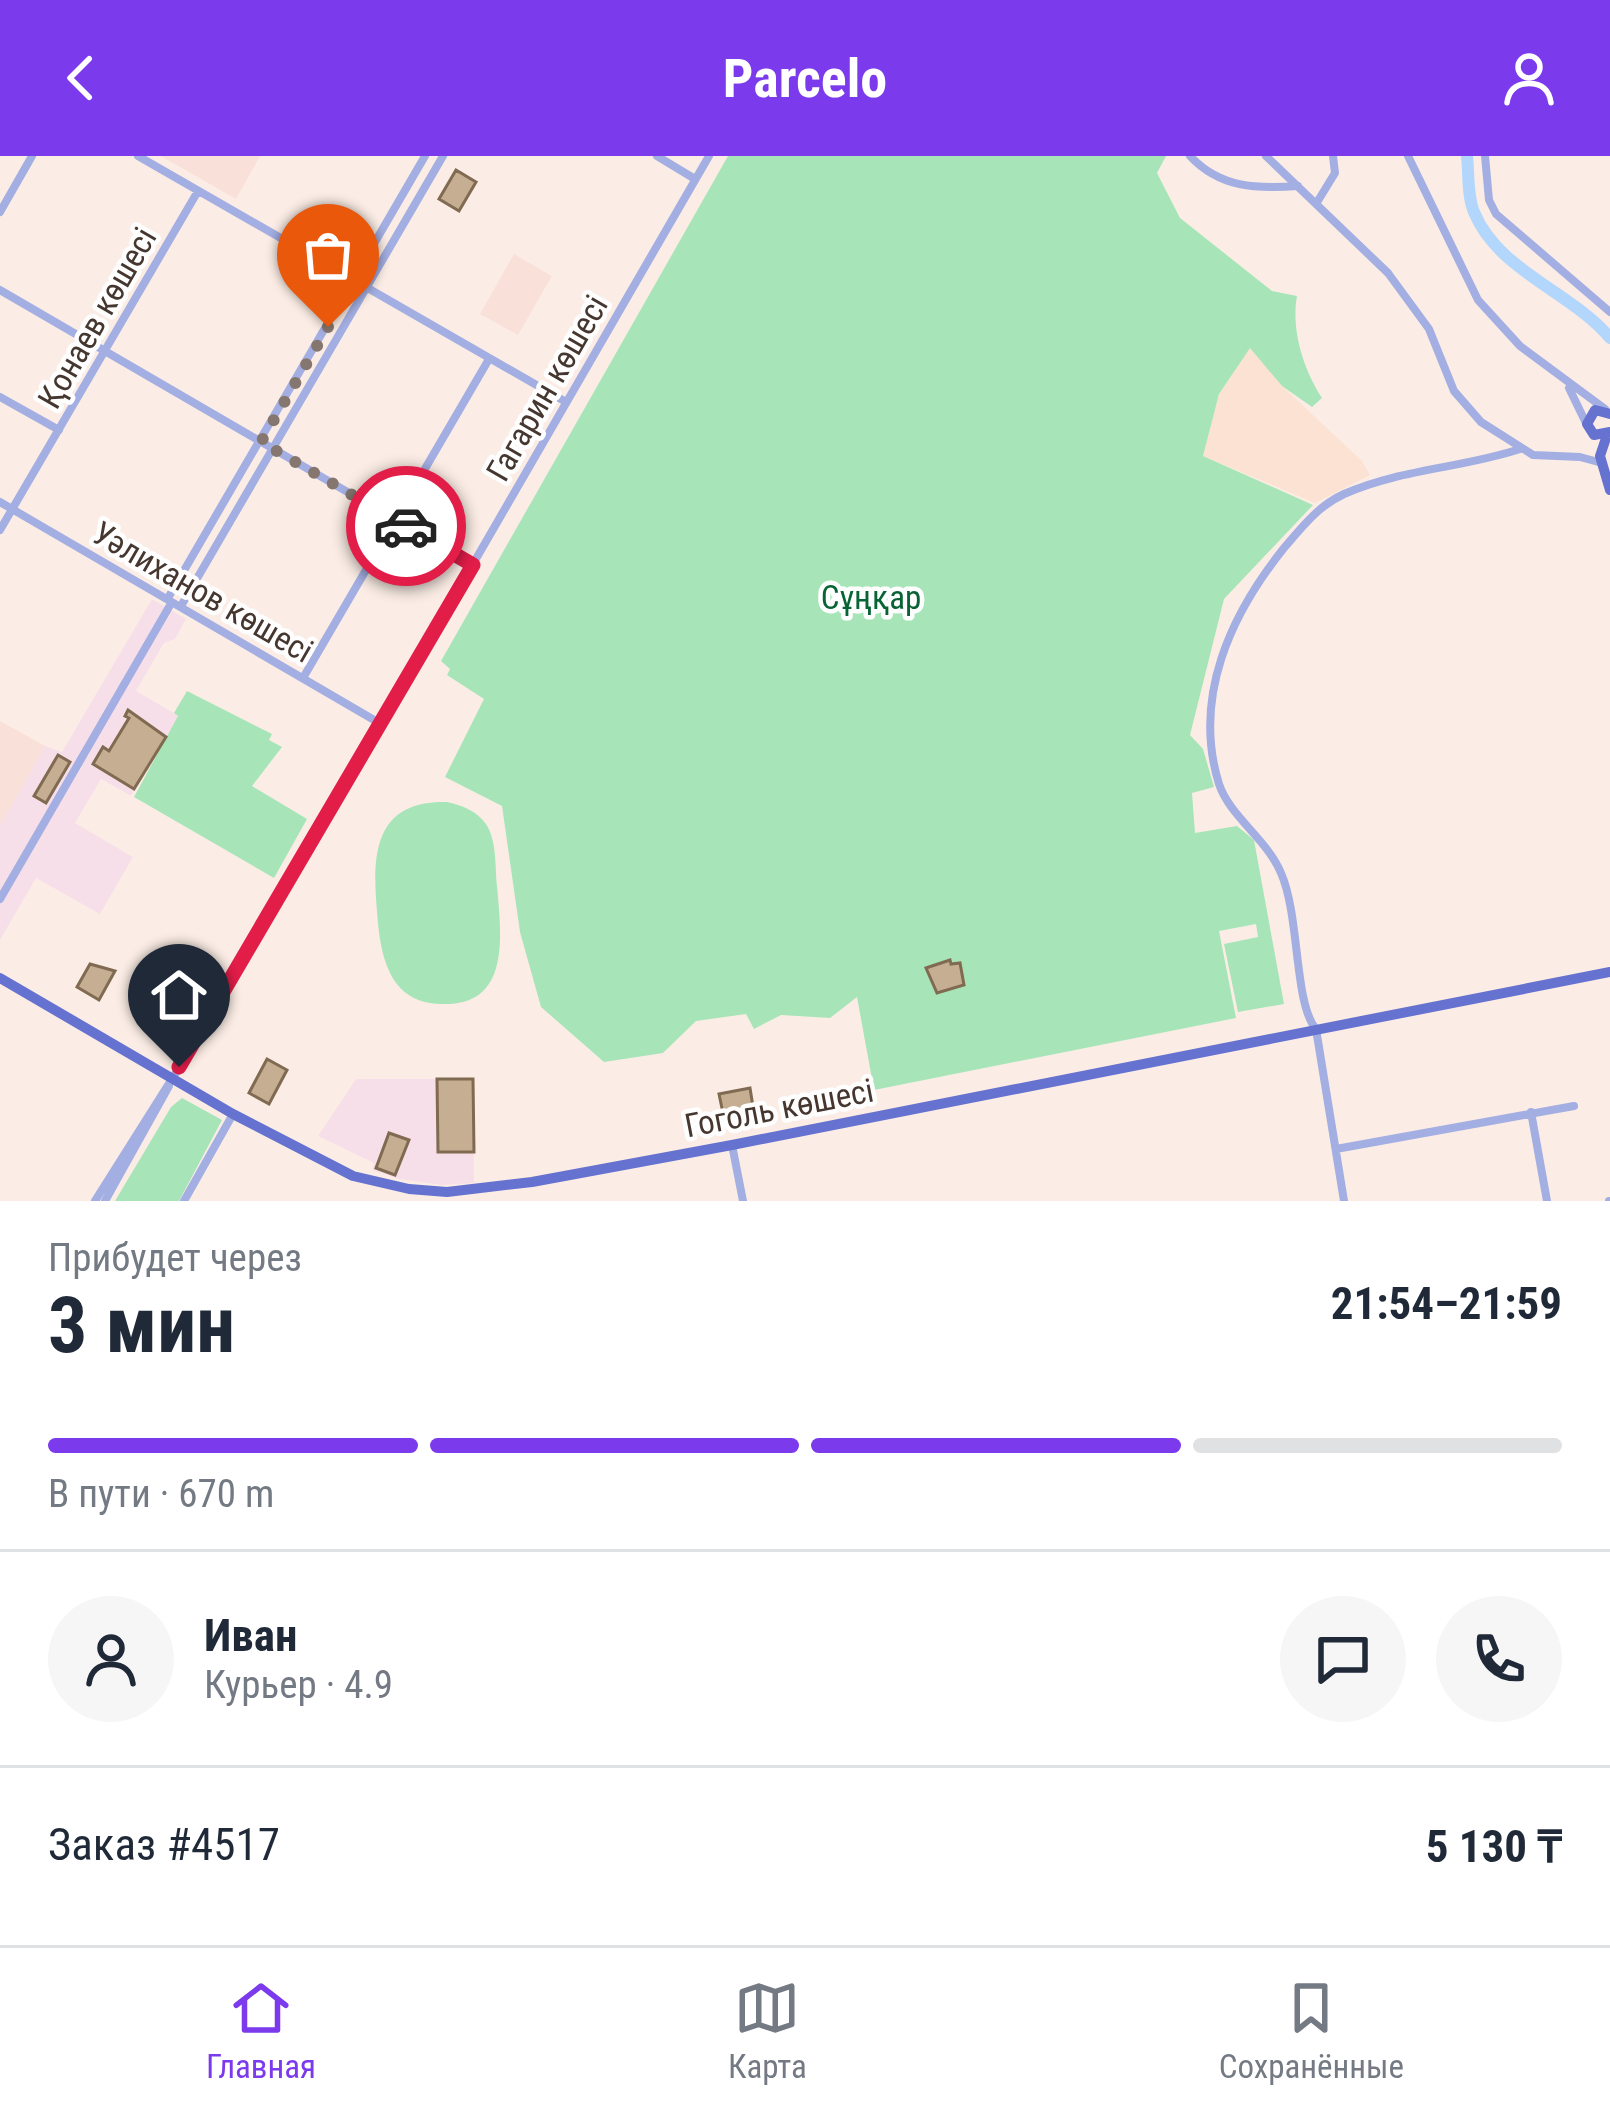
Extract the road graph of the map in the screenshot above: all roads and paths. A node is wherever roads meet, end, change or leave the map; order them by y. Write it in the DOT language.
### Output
graph roads {
  1 [pos="32,156"];
  2 [pos="138,156"];
  3 [pos="425,156"];
  4 [pos="443,156"];
  5 [pos="657,156"];
  6 [pos="709,156"];
  7 [pos="1190,156"];
  8 [pos="1266,156"];
  9 [pos="1333,156"];
  10 [pos="1408,156"];
  11 [pos="1489,157"];
  12 [pos="695,179"];
  13 [pos="1298,186"];
  14 [pos="198,191"];
  15 [pos="1316,204"];
  16 [pos="0,212"];
  17 [pos="354,281"];
  18 [pos="366,288"];
  19 [pos="0,290"];
  20 [pos="1610,312"];
  21 [pos="104,352"];
  22 [pos="489,359"];
  23 [pos="1564,382"];
  24 [pos="0,397"];
  25 [pos="566,402"];
  26 [pos="1609,413"];
  27 [pos="1588,428"];
  28 [pos="58,430"];
  29 [pos="1609,433"];
  30 [pos="261,442"];
  31 [pos="273,449"];
  32 [pos="1520,449"];
  33 [pos="1601,460"];
  34 [pos="1610,490"];
  35 [pos="0,502"];
  36 [pos="12,510"];
  37 [pos="396,520"];
  38 [pos="0,530"];
  39 [pos="473,565"];
  40 [pos="169,603"];
  41 [pos="181,606"];
  42 [pos="303,678"];
  43 [pos="382,724"];
  44 [pos="0,899"];
  45 [pos="1610,972"];
  46 [pos="0,978"];
  47 [pos="1316,1029"];
  48 [pos="172,1079"];
  49 [pos="1574,1106"];
  50 [pos="1531,1112"];
  51 [pos="233,1114"];
  52 [pos="732,1144"];
  53 [pos="1336,1149"];
  54 [pos="95,1201"];
  55 [pos="105,1201"];
  56 [pos="184,1201"];
  57 [pos="743,1201"];
  58 [pos="1344,1201"];
  59 [pos="1546,1201"];
  1 -- 16 [label="street"];
  2 -- 14 [label="street"];
  3 -- 17 [label="street"];
  4 -- 18 [label="street"];
  5 -- 12 [label="street"];
  6 -- 12 [label="street, Гагарин көшесі"];
  7 -- 13 [label="street"];
  8 -- 13 [label="street"];
  9 -- 15 [label="street"];
  10 -- 23 [label="street"];
  11 -- 20 [label="street"];
  12 -- 25 [label="street, Гагарин көшесі"];
  13 -- 15 [label="street"];
  14 -- 17 [label="street"];
  14 -- 21 [label="street, Қонаев көшесі"];
  15 -- 32 [label="street"];
  17 -- 18 [label="street"];
  17 -- 30 [label="street"];
  18 -- 22 [label="street"];
  18 -- 31 [label="street"];
  19 -- 21 [label="street"];
  21 -- 28 [label="street, Қонаев көшесі"];
  21 -- 30 [label="street"];
  22 -- 25 [label="street"];
  22 -- 37 [label="street"];
  23 -- 26 [label="street"];
  23 -- 27 [label="street"];
  24 -- 28 [label="street"];
  25 -- 39 [label="street, Гагарин көшесі"];
  26 -- 27 [label="main road"];
  27 -- 29 [label="main road"];
  27 -- 33 [label="main road"];
  28 -- 36 [label="street, Қонаев көшесі"];
  29 -- 33 [label="main road"];
  30 -- 31 [label="street"];
  30 -- 40 [label="street"];
  31 -- 37 [label="street"];
  31 -- 41 [label="street"];
  32 -- 33 [label="street"];
  32 -- 47 [label="street"];
  33 -- 34 [label="main road"];
  35 -- 36 [label="street, Уәлиханов көшесі"];
  36 -- 38 [label="street, Қонаев көшесі"];
  36 -- 40 [label="street, Уәлиханов көшесі"];
  37 -- 39 [label="street"];
  37 -- 42 [label="street"];
  39 -- 43 [label="street, Гагарин көшесі"];
  40 -- 41 [label="street, Уәлиханов көшесі"];
  40 -- 44 [label="street"];
  41 -- 42 [label="street, Уәлиханов көшесі"];
  42 -- 43 [label="street, Уәлиханов көшесі"];
  43 -- 48 [label="street, Гагарин көшесі"];
  45 -- 47 [label="main road, Гоголь көшесі"];
  46 -- 48 [label="main road, Гоголь көшесі"];
  47 -- 52 [label="main road, Гоголь көшесі"];
  47 -- 53 [label="street"];
  48 -- 51 [label="main road, Гоголь көшесі"];
  48 -- 54 [label="street, Гагарин көшесі"];
  48 -- 55 [label="street, Гагарин көшесі"];
  49 -- 50 [label="street"];
  50 -- 53 [label="street"];
  50 -- 59 [label="street"];
  51 -- 52 [label="main road, Гоголь көшесі"];
  51 -- 56 [label="street"];
  52 -- 57 [label="street"];
  53 -- 58 [label="street"];
}
